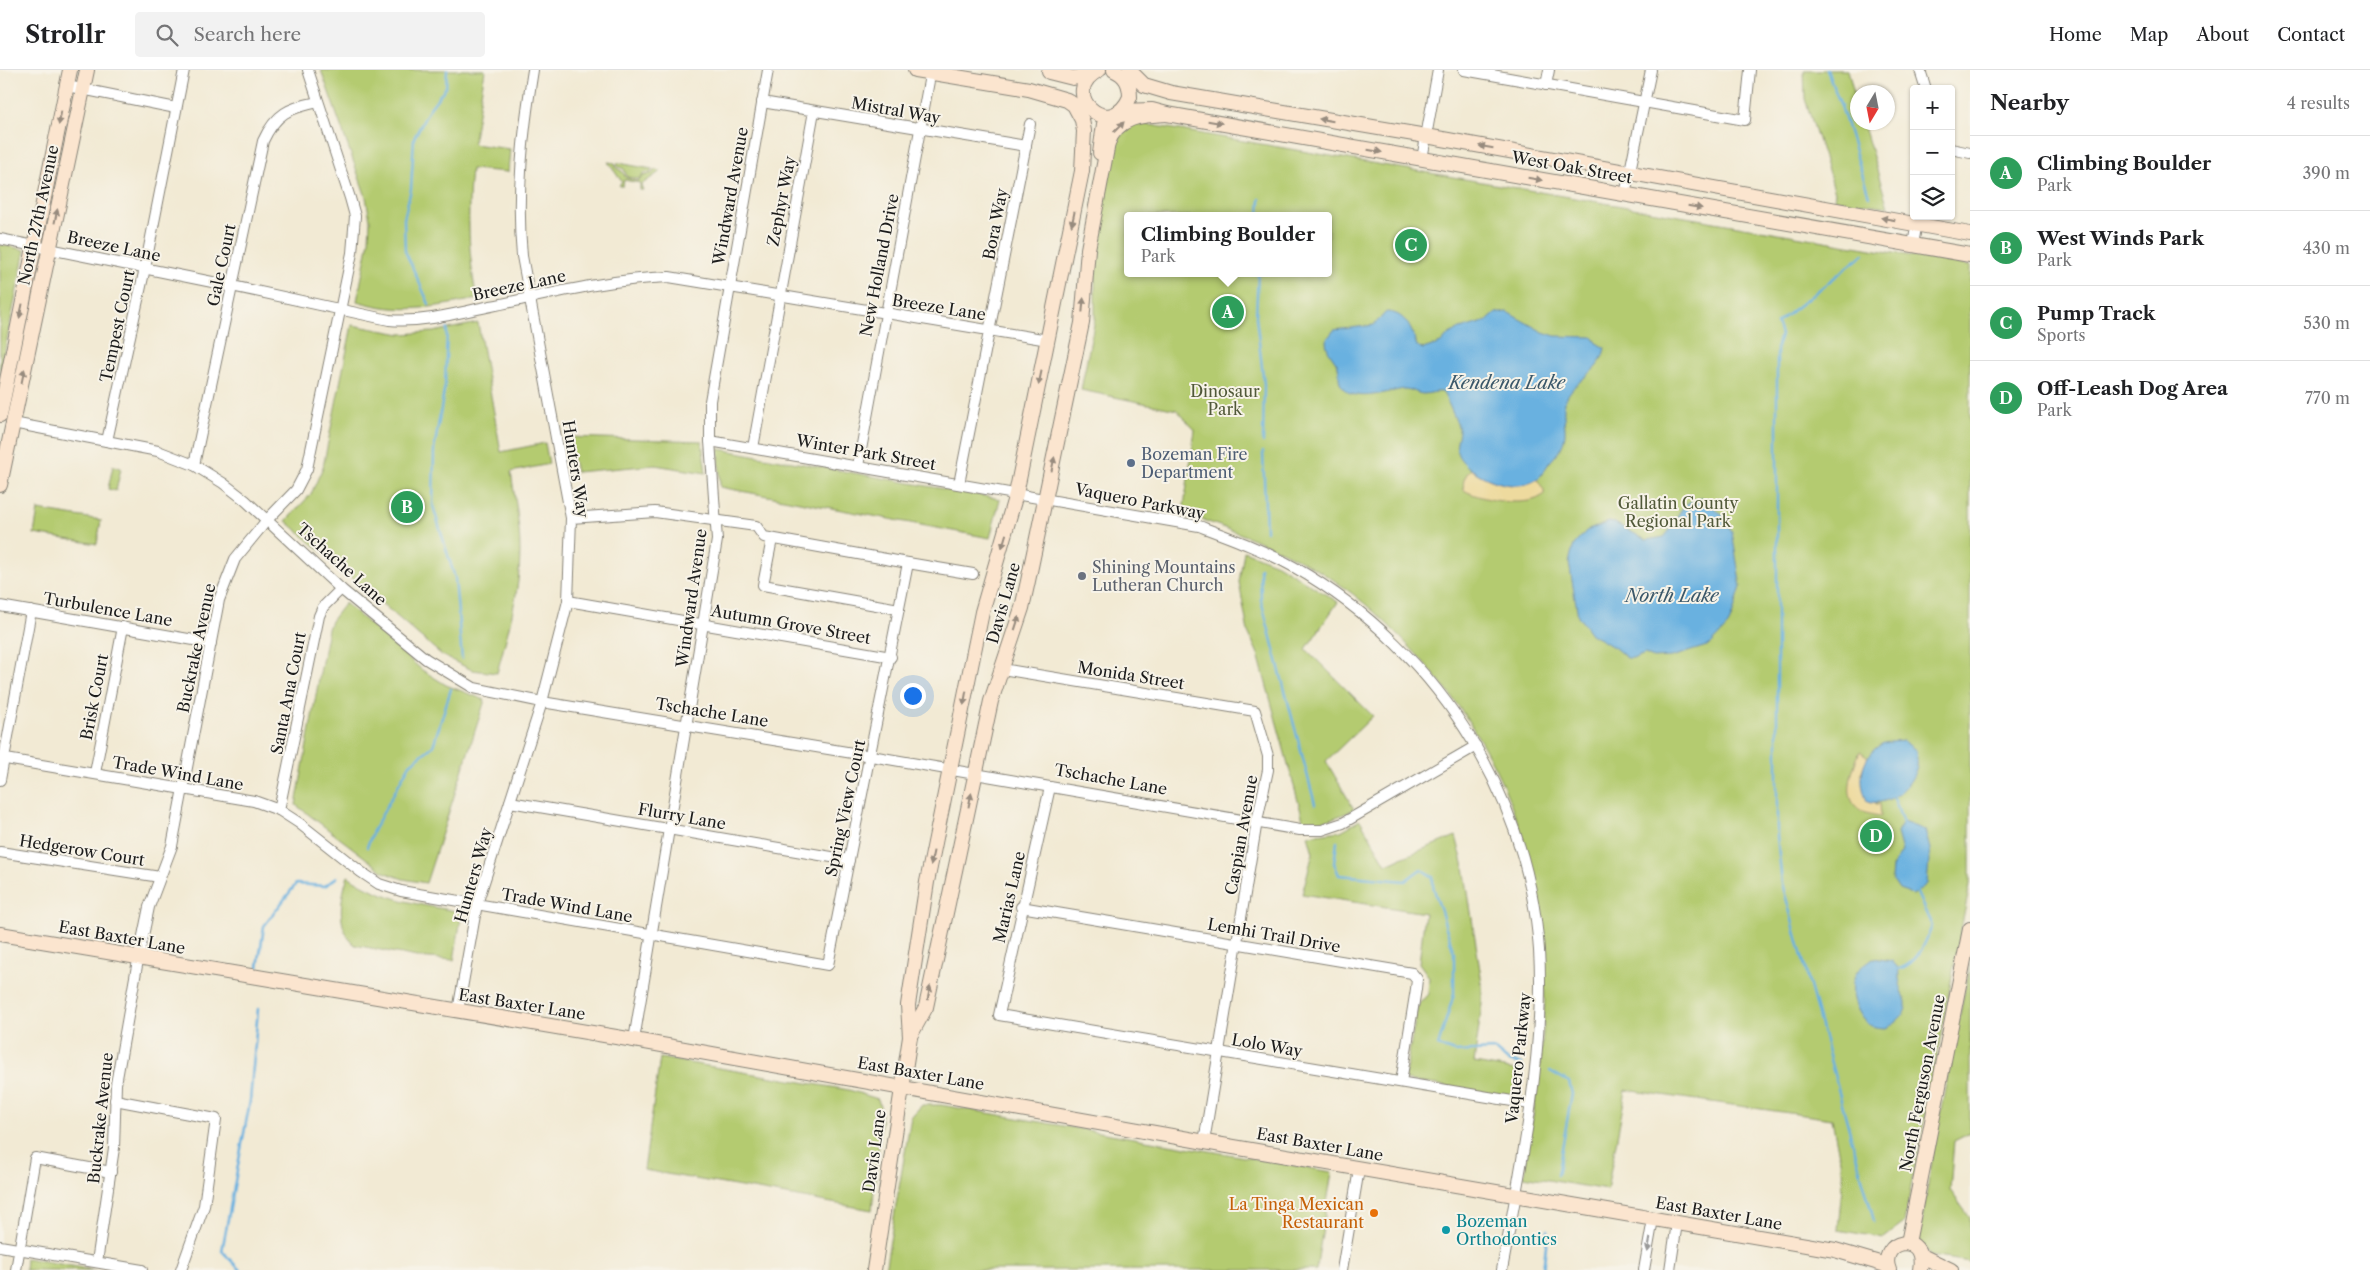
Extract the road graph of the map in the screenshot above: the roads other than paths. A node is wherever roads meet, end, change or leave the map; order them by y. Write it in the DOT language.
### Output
graph roads {
  1 [pos="70,70"];
  2 [pos="87,70"];
  3 [pos="184,70"];
  4 [pos="308,70"];
  5 [pos="533,70"];
  6 [pos="768,70"];
  7 [pos="915,70"];
  8 [pos="1077,70"];
  9 [pos="1438,70"];
  10 [pos="1464,70"];
  11 [pos="1549,70"];
  12 [pos="1651,70"];
  13 [pos="1750,70"];
  14 [pos="1920,70"];
  15 [pos="931,71"];
  16 [pos="1044,71"];
  17 [pos="1095,72"];
  18 [pos="1123,74"];
  19 [pos="1546,85"];
  20 [pos="1925,85"];
  21 [pos="67,86"];
  22 [pos="83,89"];
  23 [pos="1029,89"];
  24 [pos="318,102"];
  25 [pos="762,102"];
  26 [pos="1644,102"];
  27 [pos="1086,103"];
  28 [pos="176,108"];
  29 [pos="814,111"];
  30 [pos="1118,113"];
  31 [pos="1167,114"];
  32 [pos="1030,124"];
  33 [pos="921,129"];
  34 [pos="1426,136"];
  35 [pos="1026,146"];
  36 [pos="1955,150"];
  37 [pos="1970,153"];
  38 [pos="1422,159"];
  39 [pos="1082,171"];
  40 [pos="1102,172"];
  41 [pos="1630,173"];
  42 [pos="1626,195"];
  43 [pos="1910,219"];
  44 [pos="1917,220"];
  45 [pos="1970,234"];
  46 [pos="0,239"];
  47 [pos="34,245"];
  48 [pos="1913,245"];
  49 [pos="49,248"];
  50 [pos="1970,256"];
  51 [pos="145,268"];
  52 [pos="232,286"];
  53 [pos="729,288"];
  54 [pos="779,296"];
  55 [pos="530,298"];
  56 [pos="342,310"];
  57 [pos="885,313"];
  58 [pos="990,331"];
  59 [pos="1048,340"];
  60 [pos="0,415"];
  61 [pos="6,422"];
  62 [pos="107,441"];
  63 [pos="710,441"];
  64 [pos="753,448"];
  65 [pos="194,465"];
  66 [pos="858,466"];
  67 [pos="959,484"];
  68 [pos="0,485"];
  69 [pos="1016,494"];
  70 [pos="1046,499"];
  71 [pos="571,518"];
  72 [pos="267,520"];
  73 [pos="717,520"];
  74 [pos="772,539"];
  75 [pos="908,563"];
  76 [pos="973,574"];
  77 [pos="340,589"];
  78 [pos="568,601"];
  79 [pos="0,606"];
  80 [pos="899,610"];
  81 [pos="32,611"];
  82 [pos="703,624"];
  83 [pos="123,627"];
  84 [pos="211,643"];
  85 [pos="891,657"];
  86 [pos="1002,669"];
  87 [pos="542,702"];
  88 [pos="1255,711"];
  89 [pos="688,726"];
  90 [pos="1476,746"];
  91 [pos="872,756"];
  92 [pos="2,758"];
  93 [pos="951,770"];
  94 [pos="94,773"];
  95 [pos="975,774"];
  96 [pos="0,780"];
  97 [pos="1050,787"];
  98 [pos="183,789"];
  99 [pos="510,802"];
  100 [pos="280,810"];
  101 [pos="1257,821"];
  102 [pos="670,830"];
  103 [pos="0,852"];
  104 [pos="849,860"];
  105 [pos="160,877"];
  106 [pos="477,904"];
  107 [pos="1021,907"];
  108 [pos="1970,929"];
  109 [pos="0,934"];
  110 [pos="652,935"];
  111 [pos="1237,944"];
  112 [pos="140,958"];
  113 [pos="828,965"];
  114 [pos="458,1011"];
  115 [pos="999,1015"];
  116 [pos="910,1037"];
  117 [pos="634,1040"];
  118 [pos="1219,1052"];
  119 [pos="1401,1082"];
  120 [pos="900,1087"];
  121 [pos="115,1100"];
  122 [pos="1530,1104"];
  123 [pos="1204,1142"];
  124 [pos="1359,1169"];
  125 [pos="111,1172"];
  126 [pos="1514,1196"];
  127 [pos="1653,1219"];
  128 [pos="1677,1223"];
  129 [pos="1908,1244"];
  130 [pos="0,1246"];
  131 [pos="19,1249"];
  132 [pos="97,1262"];
  133 [pos="1888,1263"];
  134 [pos="1921,1263"];
  135 [pos="16,1270"];
  136 [pos="142,1270"];
  137 [pos="181,1270"];
  138 [pos="874,1270"];
  139 [pos="1342,1270"];
  140 [pos="1502,1270"];
  141 [pos="1644,1270"];
  142 [pos="1670,1270"];
  143 [pos="1945,1270"];
  144 [pos="1951,1270"];
  1 -- 21 [label="main road, North 27th Avenue"];
  2 -- 22 [label="main road, North 27th Avenue"];
  3 -- 28 [label="street, Tempest Court"];
  4 -- 24 [label="street, Buckrake Avenue"];
  5 -- 55 [label="street, Hunters Way"];
  6 -- 25 [label="street, Windward Avenue"];
  7 -- 15 [label="main road"];
  8 -- 16 [label="main road"];
  9 -- 34 [label="street"];
  10 -- 19 [label="street"];
  11 -- 19 [label="street"];
  12 -- 26 [label="street"];
  13 -- 26 [label="street"];
  14 -- 20 [label="street"];
  15 -- 23 [label="main road"];
  15 -- 33 [label="street, New Holland Drive"];
  16 -- 17 [label="main road"];
  17 -- 27 [label="main road"];
  18 -- 30 [label="main road"];
  34 -- 18 [label="main road, West Oak Street, one-way"];
  19 -- 26 [label="street"];
  21 -- 22 [label="street"];
  21 -- 47 [label="main road, North 27th Avenue, one-way"];
  22 -- 28 [label="street"];
  49 -- 22 [label="main road, North 27th Avenue, one-way"];
  23 -- 27 [label="main road"];
  23 -- 39 [label="main road"];
  24 -- 52 [label="street, Gale Court"];
  24 -- 56 [label="street, Buckrake Avenue"];
  25 -- 29 [label="street, Mistral Way"];
  25 -- 53 [label="street, Windward Avenue"];
  26 -- 41 [label="street"];
  27 -- 30 [label="main road"];
  27 -- 39 [label="main road"];
  28 -- 51 [label="street, Tempest Court"];
  29 -- 33 [label="street, Mistral Way"];
  29 -- 54 [label="street, Zephyr Way"];
  30 -- 31 [label="main road"];
  30 -- 40 [label="main road"];
  31 -- 38 [label="main road, West Oak Street, one-way"];
  40 -- 31 [label="main road, one-way"];
  32 -- 35 [label="street, Bora Way"];
  33 -- 35 [label="street, Mistral Way"];
  33 -- 57 [label="street, New Holland Drive"];
  34 -- 38 [label="street"];
  41 -- 34 [label="main road, West Oak Street, one-way"];
  35 -- 58 [label="street, Bora Way"];
  36 -- 37 [label="street"];
  38 -- 42 [label="main road, West Oak Street, one-way"];
  39 -- 59 [label="main road, Davis Lane, one-way"];
  70 -- 40 [label="main road, Davis Lane, one-way"];
  41 -- 42 [label="street"];
  43 -- 41 [label="main road, West Oak Street, one-way"];
  42 -- 48 [label="main road, West Oak Street, one-way"];
  44 -- 45 [label="main road, West Oak Street"];
  44 -- 48 [label="street"];
  46 -- 47 [label="street, Breeze Lane"];
  47 -- 49 [label="street, Breeze Lane"];
  47 -- 60 [label="main road, North 27th Avenue, one-way"];
  48 -- 50 [label="main road, West Oak Street"];
  49 -- 51 [label="street, Breeze Lane"];
  61 -- 49 [label="main road, North 27th Avenue, one-way"];
  51 -- 52 [label="street, Breeze Lane"];
  51 -- 62 [label="street, Tempest Court"];
  52 -- 56 [label="street, Breeze Lane"];
  52 -- 65 [label="street, Gale Court"];
  53 -- 54 [label="street, Breeze Lane"];
  53 -- 55 [label="street, Breeze Lane"];
  53 -- 63 [label="street, Windward Avenue"];
  54 -- 57 [label="street, Breeze Lane"];
  54 -- 64 [label="street, Zephyr Way"];
  55 -- 56 [label="street, Breeze Lane"];
  55 -- 71 [label="street, Hunters Way"];
  56 -- 72 [label="street, Buckrake Avenue"];
  57 -- 58 [label="street, Breeze Lane"];
  57 -- 66 [label="street, New Holland Drive"];
  58 -- 59 [label="street, Breeze Lane"];
  58 -- 67 [label="street, Bora Way"];
  59 -- 69 [label="main road, Davis Lane, one-way"];
  61 -- 62 [label="street, Tschache Lane"];
  61 -- 68 [label="main road, North 27th Avenue"];
  62 -- 65 [label="street, Tschache Lane"];
  63 -- 64 [label="street, Winter Park Street"];
  63 -- 73 [label="street, Windward Avenue"];
  64 -- 66 [label="street, Winter Park Street"];
  65 -- 72 [label="street, Tschache Lane"];
  66 -- 67 [label="street, Winter Park Street"];
  67 -- 69 [label="street, Winter Park Street"];
  69 -- 70 [label="street, Vaquero Parkway"];
  69 -- 93 [label="main road, Davis Lane, one-way"];
  86 -- 70 [label="main road, Davis Lane, one-way"];
  70 -- 90 [label="street, Vaquero Parkway"];
  71 -- 73 [label="street"];
  71 -- 78 [label="street, Hunters Way"];
  72 -- 77 [label="street, Tschache Lane"];
  72 -- 84 [label="street, Buckrake Avenue"];
  73 -- 74 [label="street"];
  73 -- 82 [label="street, Windward Avenue"];
  74 -- 75 [label="street"];
  74 -- 80 [label="street"];
  75 -- 76 [label="street"];
  75 -- 80 [label="street, Spring View Court"];
  77 -- 87 [label="street, Tschache Lane"];
  77 -- 100 [label="street, Santa Ana Court"];
  78 -- 82 [label="street, Autumn Grove Street"];
  78 -- 87 [label="street, Hunters Way"];
  79 -- 81 [label="street, Turbulence Lane"];
  80 -- 85 [label="street, Spring View Court"];
  81 -- 83 [label="street, Turbulence Lane"];
  81 -- 92 [label="street"];
  82 -- 85 [label="street, Autumn Grove Street"];
  82 -- 89 [label="street, Windward Avenue"];
  83 -- 84 [label="street, Turbulence Lane"];
  83 -- 94 [label="street, Brisk Court"];
  84 -- 98 [label="street, Buckrake Avenue"];
  85 -- 91 [label="street, Spring View Court"];
  86 -- 88 [label="street, Monida Street"];
  86 -- 95 [label="main road, Davis Lane"];
  87 -- 89 [label="street, Tschache Lane"];
  87 -- 99 [label="street, Hunters Way"];
  88 -- 101 [label="street, Caspian Avenue"];
  89 -- 91 [label="street, Tschache Lane"];
  89 -- 102 [label="street, Windward Avenue"];
  90 -- 101 [label="street, Tschache Lane"];
  90 -- 122 [label="street, Vaquero Parkway"];
  91 -- 93 [label="street, Tschache Lane"];
  91 -- 104 [label="street, Spring View Court"];
  92 -- 94 [label="street, Trade Wind Lane"];
  92 -- 96 [label="street"];
  93 -- 95 [label="street, Tschache Lane"];
  93 -- 116 [label="main road, Davis Lane, one-way"];
  94 -- 98 [label="street, Trade Wind Lane"];
  95 -- 97 [label="street, Tschache Lane"];
  116 -- 95 [label="main road, Davis Lane, one-way"];
  97 -- 101 [label="street, Tschache Lane"];
  97 -- 107 [label="street, Marias Lane"];
  98 -- 100 [label="street, Trade Wind Lane"];
  98 -- 105 [label="street, Buckrake Avenue"];
  99 -- 102 [label="street, Flurry Lane"];
  99 -- 106 [label="street, Hunters Way"];
  100 -- 106 [label="street, Trade Wind Lane"];
  101 -- 111 [label="street, Caspian Avenue"];
  102 -- 104 [label="street, Flurry Lane"];
  102 -- 110 [label="street, Windward Avenue"];
  103 -- 105 [label="street, Hedgerow Court"];
  104 -- 113 [label="street, Spring View Court"];
  105 -- 112 [label="street, Buckrake Avenue"];
  106 -- 110 [label="street, Trade Wind Lane"];
  106 -- 114 [label="street, Hunters Way"];
  107 -- 111 [label="street, Lemhi Trail Drive"];
  107 -- 115 [label="street, Marias Lane"];
  108 -- 129 [label="main road, North Ferguson Avenue"];
  109 -- 112 [label="main road, East Baxter Lane"];
  110 -- 113 [label="street, Trade Wind Lane"];
  110 -- 117 [label="street, Windward Avenue"];
  111 -- 118 [label="street, Caspian Avenue"];
  111 -- 119 [label="street, Lemhi Trail Drive"];
  112 -- 114 [label="main road, East Baxter Lane"];
  112 -- 121 [label="street, Buckrake Avenue"];
  114 -- 117 [label="main road, East Baxter Lane"];
  115 -- 118 [label="street, Lolo Way"];
  116 -- 120 [label="main road, Davis Lane"];
  117 -- 120 [label="main road, East Baxter Lane"];
  118 -- 119 [label="street, Lolo Way"];
  118 -- 123 [label="street, Caspian Avenue"];
  119 -- 122 [label="street, Lolo Way"];
  120 -- 123 [label="main road, East Baxter Lane"];
  120 -- 138 [label="main road, Davis Lane"];
  121 -- 125 [label="street, Buckrake Avenue"];
  121 -- 137 [label="street"];
  122 -- 126 [label="street, Vaquero Parkway"];
  123 -- 124 [label="main road, East Baxter Lane"];
  124 -- 126 [label="main road, East Baxter Lane"];
  124 -- 139 [label="street"];
  125 -- 131 [label="street"];
  125 -- 132 [label="street, Buckrake Avenue"];
  126 -- 127 [label="main road, East Baxter Lane"];
  126 -- 140 [label="street, Vaquero Parkway"];
  127 -- 128 [label="main road, East Baxter Lane"];
  127 -- 141 [label="street, one-way"];
  128 -- 133 [label="main road, East Baxter Lane"];
  128 -- 142 [label="street"];
  129 -- 133 [label="main road, East Baxter Lane"];
  129 -- 134 [label="main road"];
  130 -- 131 [label="street"];
  131 -- 132 [label="street"];
  131 -- 135 [label="street"];
  132 -- 136 [label="street"];
  134 -- 144 [label="main road"];
  143 -- 144 [label="main road"];
}
